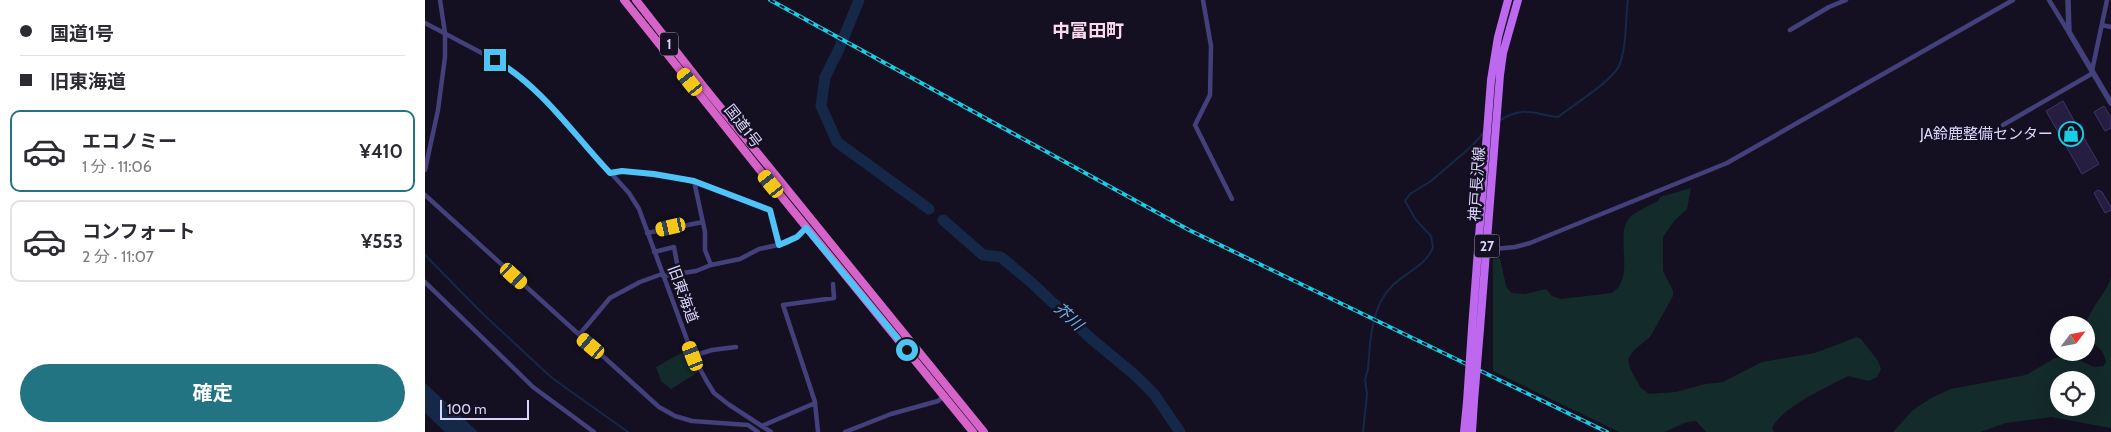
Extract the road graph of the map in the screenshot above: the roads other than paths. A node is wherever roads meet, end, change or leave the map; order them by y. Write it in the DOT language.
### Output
graph roads {
  1 [pos="440,0"];
  2 [pos="624,0"];
  3 [pos="636,0"];
  4 [pos="1203,0"];
  5 [pos="1508,0"];
  6 [pos="1518,0"];
  7 [pos="1845,0"];
  8 [pos="2013,0"];
  9 [pos="2049,0"];
  10 [pos="2068,0"];
  11 [pos="2107,0"];
  12 [pos="425,23"];
  13 [pos="2102,25"];
  14 [pos="2111,27"];
  15 [pos="1791,30"];
  16 [pos="2069,32"];
  17 [pos="445,33"];
  18 [pos="2093,72"];
  19 [pos="2111,103"];
  20 [pos="2003,125"];
  21 [pos="425,170"];
  22 [pos="610,173"];
  23 [pos="694,181"];
  24 [pos="425,195"];
  25 [pos="1232,199"];
  26 [pos="703,222"];
  27 [pos="806,228"];
  28 [pos="647,233"];
  29 [pos="779,245"];
  30 [pos="1482,250"];
  31 [pos="654,252"];
  32 [pos="711,265"];
  33 [pos="679,274"];
  34 [pos="663,275"];
  35 [pos="425,282"];
  36 [pos="833,284"];
  37 [pos="579,335"];
  38 [pos="736,347"];
  39 [pos="693,356"];
  40 [pos="944,396"];
  41 [pos="1470,402"];
  42 [pos="815,403"];
  43 [pos="762,426"];
  44 [pos="594,432"];
  45 [pos="759,432"];
  46 [pos="771,432"];
  47 [pos="819,432"];
  48 [pos="845,432"];
  49 [pos="973,432"];
  50 [pos="984,432"];
  51 [pos="1464,432"];
  52 [pos="1472,432"];
  1 -- 17 [label="street"];
  2 -- 27 [label="highway, 国道1号 / 1"];
  3 -- 50 [label="highway, 国道1号 / 1"];
  4 -- 25 [label="street"];
  5 -- 30 [label="main road, 神戸長沢線 / 27"];
  6 -- 30 [label="main road, 神戸長沢線 / 27"];
  7 -- 15 [label="street"];
  8 -- 30 [label="street"];
  9 -- 16 [label="street"];
  10 -- 16 [label="street"];
  11 -- 13 [label="street"];
  12 -- 17 [label="street, 旧東海道"];
  13 -- 14 [label="street"];
  13 -- 18 [label="street"];
  16 -- 18 [label="street"];
  17 -- 21 [label="street"];
  17 -- 22 [label="street, 旧東海道"];
  18 -- 19 [label="street"];
  18 -- 20 [label="street"];
  22 -- 23 [label="street"];
  22 -- 28 [label="street, 旧東海道"];
  23 -- 26 [label="street"];
  23 -- 29 [label="street"];
  24 -- 37 [label="street"];
  26 -- 28 [label="street"];
  26 -- 32 [label="street"];
  27 -- 29 [label="street"];
  27 -- 40 [label="highway, 国道1号 / 1"];
  28 -- 31 [label="street, 旧東海道"];
  29 -- 32 [label="street"];
  30 -- 41 [label="main road, 神戸長沢線 / 27, bridge"];
  31 -- 33 [label="street"];
  31 -- 34 [label="street, 旧東海道"];
  32 -- 33 [label="street"];
  33 -- 34 [label="street"];
  34 -- 37 [label="street"];
  34 -- 39 [label="street, 旧東海道"];
  35 -- 44 [label="street"];
  36 -- 42 [label="street"];
  37 -- 45 [label="street"];
  38 -- 39 [label="street"];
  39 -- 43 [label="street, 旧東海道"];
  40 -- 48 [label="street"];
  40 -- 49 [label="highway, 国道1号 / 1"];
  41 -- 51 [label="main road, 神戸長沢線 / 27"];
  41 -- 52 [label="main road, 神戸長沢線 / 27"];
  42 -- 43 [label="street"];
  42 -- 47 [label="street"];
  43 -- 46 [label="street, 旧東海道"];
}
